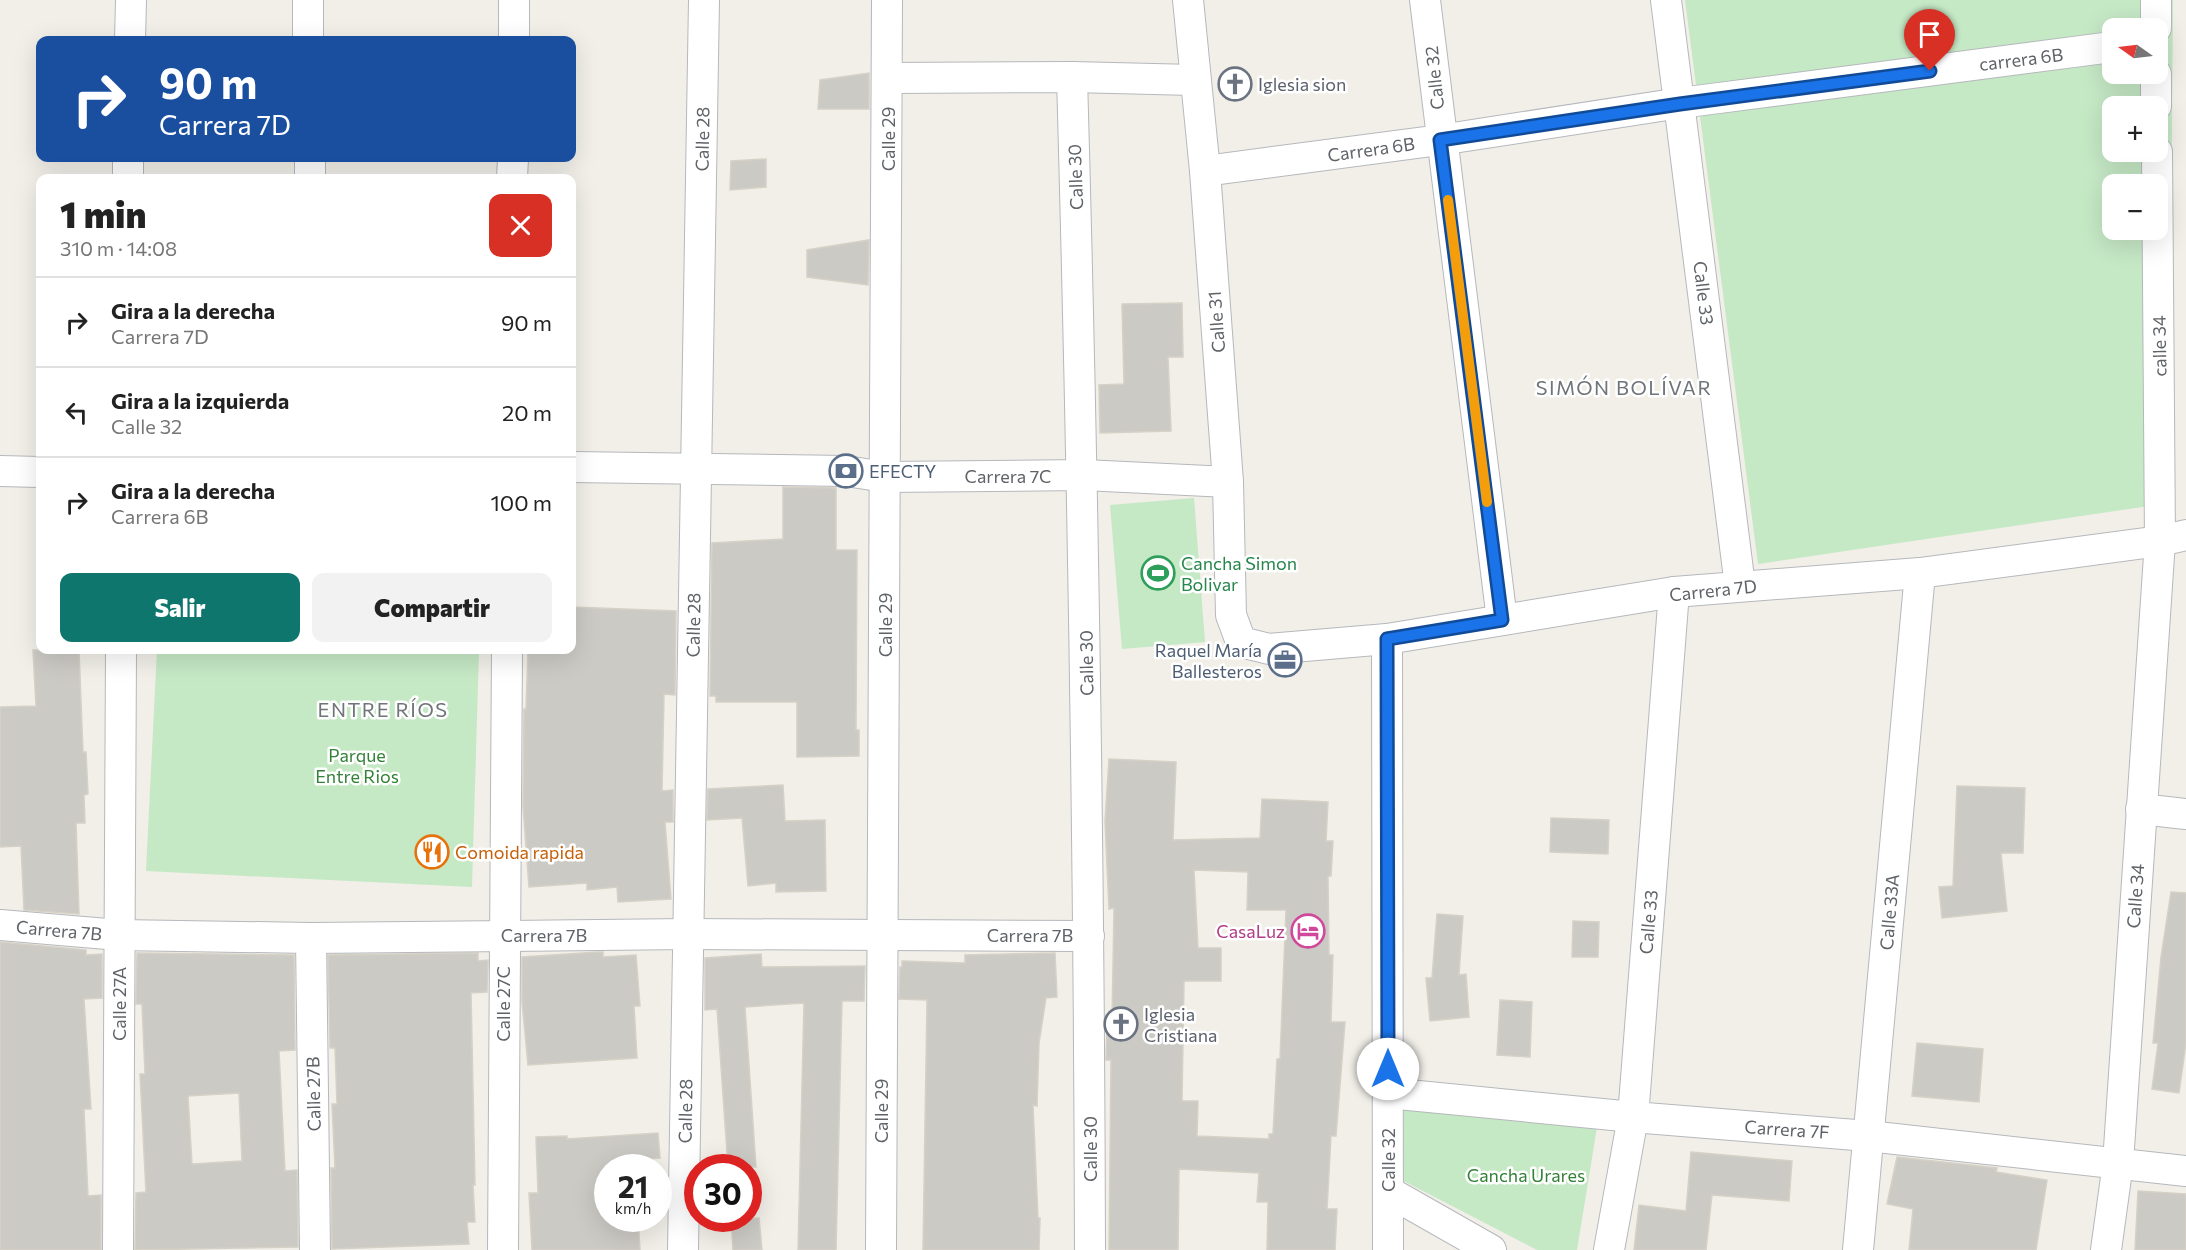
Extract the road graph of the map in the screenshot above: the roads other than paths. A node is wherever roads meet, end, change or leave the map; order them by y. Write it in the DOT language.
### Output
graph roads {
  1 [pos="131,0"];
  2 [pos="308,0"];
  3 [pos="514,0"];
  4 [pos="704,0"];
  5 [pos="887,0"];
  6 [pos="1188,0"];
  7 [pos="1425,0"];
  8 [pos="1666,0"];
  9 [pos="2156,0"];
  10 [pos="2156,18"];
  11 [pos="130,36"];
  12 [pos="308,36"];
  13 [pos="514,36"];
  14 [pos="2102,48"];
  15 [pos="1072,77"];
  16 [pos="888,78"];
  17 [pos="1194,80"];
  18 [pos="1680,104"];
  19 [pos="1440,140"];
  20 [pos="2157,162"];
  21 [pos="1205,171"];
  22 [pos="576,467"];
  23 [pos="695,469"];
  24 [pos="0,471"];
  25 [pos="36,472"];
  26 [pos="1084,475"];
  27 [pos="885,477"];
  28 [pos="1228,482"];
  29 [pos="2173,538"];
  30 [pos="1920,573"];
  31 [pos="1740,586"];
  32 [pos="1674,592"];
  33 [pos="1502,620"];
  34 [pos="1387,639"];
  35 [pos="1241,642"];
  36 [pos="121,654"];
  37 [pos="507,654"];
  38 [pos="2141,809"];
  39 [pos="2186,814"];
  40 [pos="0,925"];
  41 [pos="688,934"];
  42 [pos="884,934"];
  43 [pos="119,935"];
  44 [pos="503,935"];
  45 [pos="1089,936"];
  46 [pos="311,938"];
  47 [pos="1388,1093"];
  48 [pos="1633,1117"];
  49 [pos="1868,1136"];
  50 [pos="2118,1163"];
  51 [pos="2186,1171"];
  52 [pos="1389,1192"];
  53 [pos="118,1250"];
  54 [pos="315,1250"];
  55 [pos="503,1250"];
  56 [pos="683,1250"];
  57 [pos="881,1250"];
  58 [pos="1090,1250"];
  59 [pos="1388,1250"];
  60 [pos="1491,1250"];
  61 [pos="1609,1250"];
  62 [pos="1858,1250"];
  63 [pos="2106,1250"];
  1 -- 11 [label="street"];
  2 -- 12 [label="street"];
  3 -- 13 [label="street"];
  4 -- 23 [label="street, Calle 28"];
  5 -- 16 [label="street, Calle 29"];
  6 -- 17 [label="street, Calle 31"];
  7 -- 19 [label="street, Calle 32"];
  8 -- 18 [label="street, Calle 33"];
  9 -- 10 [label="street"];
  14 -- 18 [label="street, carrera 6B"];
  15 -- 16 [label="street"];
  15 -- 17 [label="street"];
  15 -- 26 [label="street, Calle 30"];
  16 -- 27 [label="street, Calle 29"];
  17 -- 21 [label="street, Calle 31"];
  18 -- 19 [label="street, Carrera 6B"];
  18 -- 31 [label="street, Calle 33"];
  19 -- 21 [label="street, Carrera 6B"];
  19 -- 33 [label="street, Calle 32"];
  20 -- 29 [label="street, calle 34"];
  21 -- 28 [label="street, Calle 31"];
  22 -- 23 [label="street, Carrera 7C"];
  23 -- 27 [label="street, Carrera 7C"];
  23 -- 41 [label="street, Calle 28"];
  24 -- 25 [label="street"];
  26 -- 27 [label="street, Carrera 7C"];
  26 -- 28 [label="street, Carrera 7C"];
  26 -- 45 [label="street, Calle 30"];
  27 -- 42 [label="street, Calle 29"];
  28 -- 35 [label="street, Calle 31"];
  29 -- 30 [label="street, Carrera 7D"];
  29 -- 38 [label="street, Calle 34"];
  30 -- 31 [label="street, Carrera 7D"];
  30 -- 49 [label="street, Calle 33A"];
  31 -- 32 [label="street, Carrera 7D"];
  32 -- 33 [label="street, Carrera 7D"];
  32 -- 48 [label="street, Calle 33"];
  33 -- 34 [label="street, Carrera 7D"];
  34 -- 35 [label="street, Carrera 7D"];
  34 -- 47 [label="street, Calle 32"];
  36 -- 43 [label="street, Calle 27A"];
  37 -- 44 [label="street, Calle 27C"];
  38 -- 39 [label="street"];
  38 -- 50 [label="street, Calle 34"];
  40 -- 43 [label="street, Carrera 7B"];
  41 -- 42 [label="street, Carrera 7B"];
  41 -- 44 [label="street, Carrera 7B"];
  41 -- 56 [label="street, Calle 28"];
  42 -- 45 [label="street, Carrera 7B"];
  42 -- 57 [label="street, Calle 29"];
  43 -- 46 [label="street, Carrera 7B"];
  43 -- 53 [label="street, Calle 27A"];
  44 -- 46 [label="street, Carrera 7B"];
  44 -- 55 [label="street, Calle 27C"];
  45 -- 58 [label="street, Calle 30"];
  46 -- 54 [label="street, Calle 27B"];
  47 -- 48 [label="street, Carrera 7F"];
  47 -- 52 [label="street, Calle 32"];
  48 -- 49 [label="street, Carrera 7F"];
  48 -- 61 [label="street, Calle 33"];
  49 -- 50 [label="street, Carrera 7F"];
  49 -- 62 [label="street, Calle 33A"];
  50 -- 51 [label="street, Carrera 7F"];
  50 -- 63 [label="street, Calle 34"];
  52 -- 59 [label="street, Calle 32"];
  52 -- 60 [label="street"];
}
